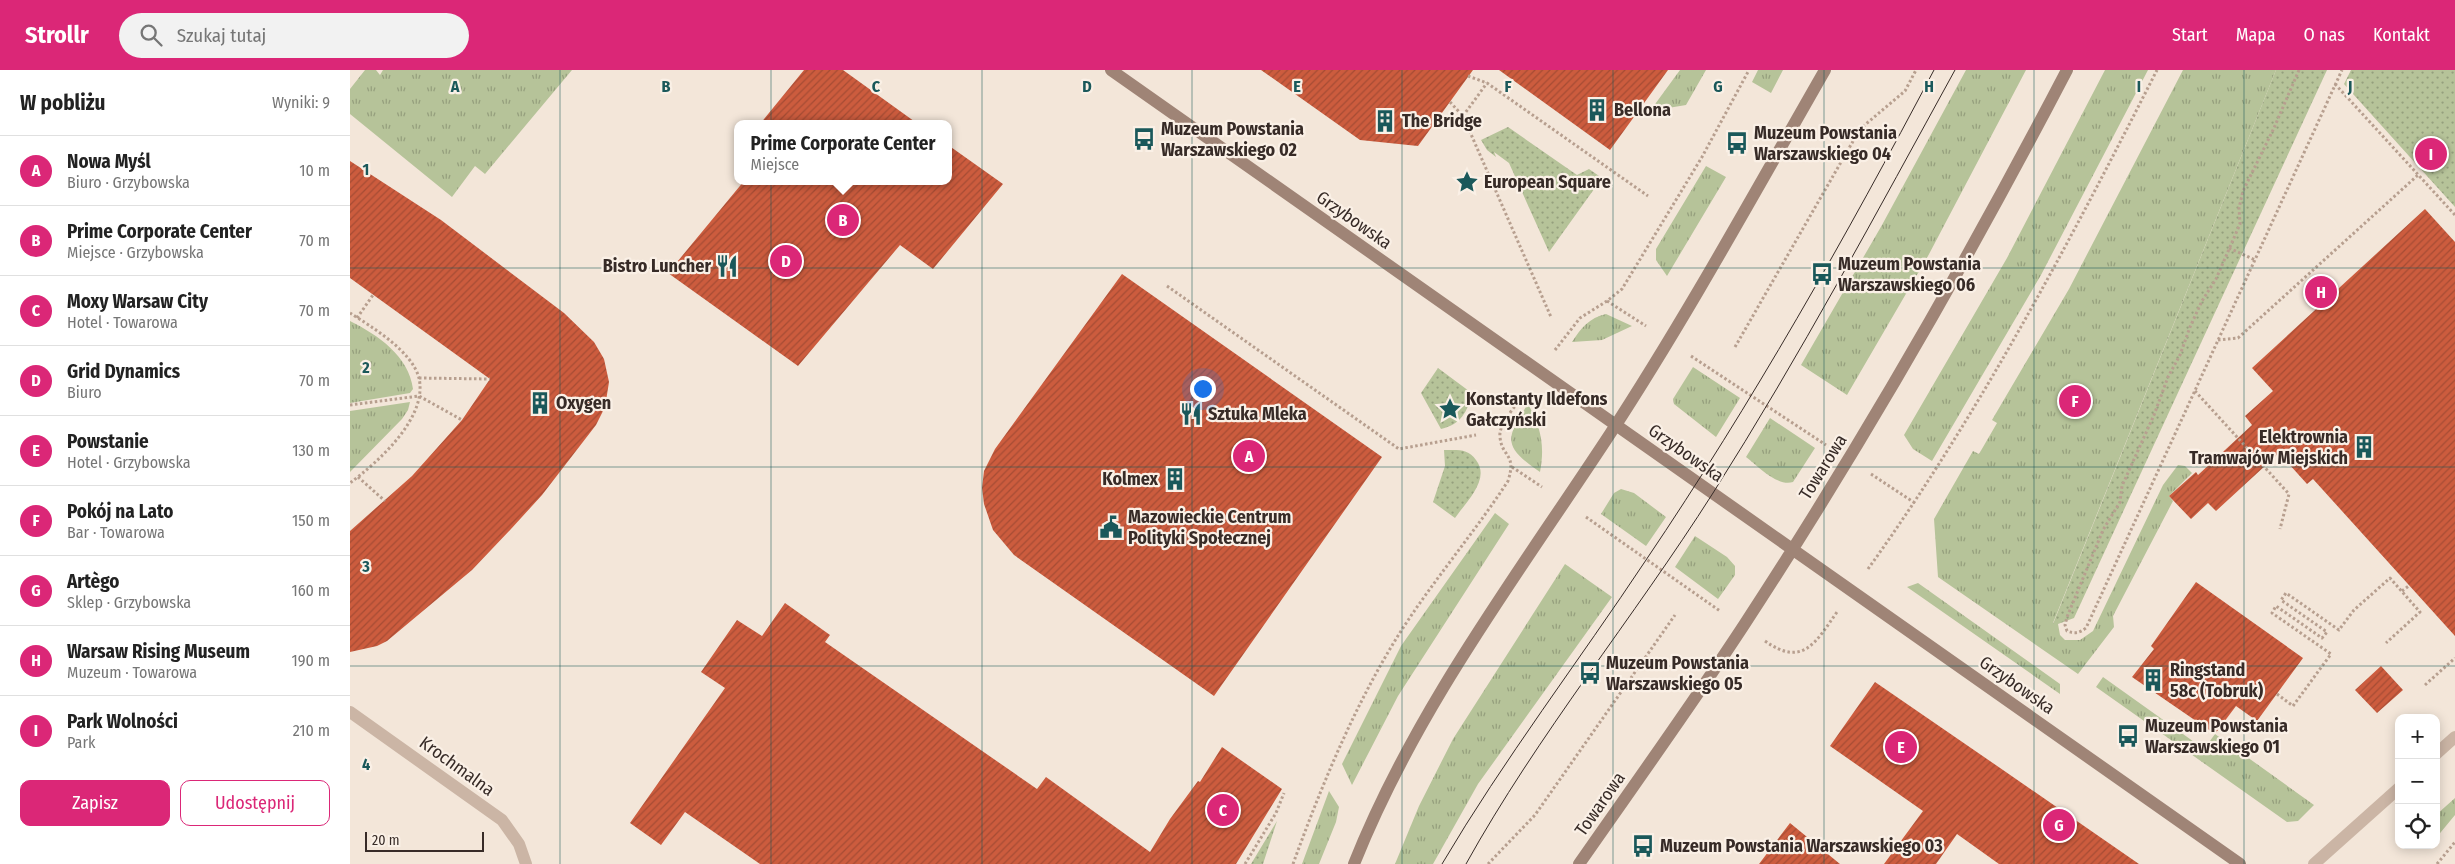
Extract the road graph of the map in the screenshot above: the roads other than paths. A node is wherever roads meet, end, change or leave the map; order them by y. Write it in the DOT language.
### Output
graph roads {
  1 [pos="1111,70"];
  2 [pos="1825,70"];
  3 [pos="2067,70"];
  4 [pos="1616,425"];
  5 [pos="1792,550"];
  6 [pos="350,712"];
  7 [pos="2455,737"];
  8 [pos="2440,750"];
  9 [pos="2395,792"];
  10 [pos="526,864"];
  11 [pos="1354,864"];
  12 [pos="1579,864"];
  13 [pos="2240,864"];
  14 [pos="2314,864"];
  1 -- 4 [label="main road, Grzybowska"];
  2 -- 4 [label="main road"];
  3 -- 5 [label="main road, Towarowa"];
  4 -- 5 [label="main road, Grzybowska"];
  4 -- 11 [label="main road"];
  5 -- 12 [label="main road, Towarowa"];
  5 -- 13 [label="main road, Grzybowska"];
  6 -- 10 [label="street, Krochmalna"];
  7 -- 8 [label="street"];
  9 -- 14 [label="street"];
}
